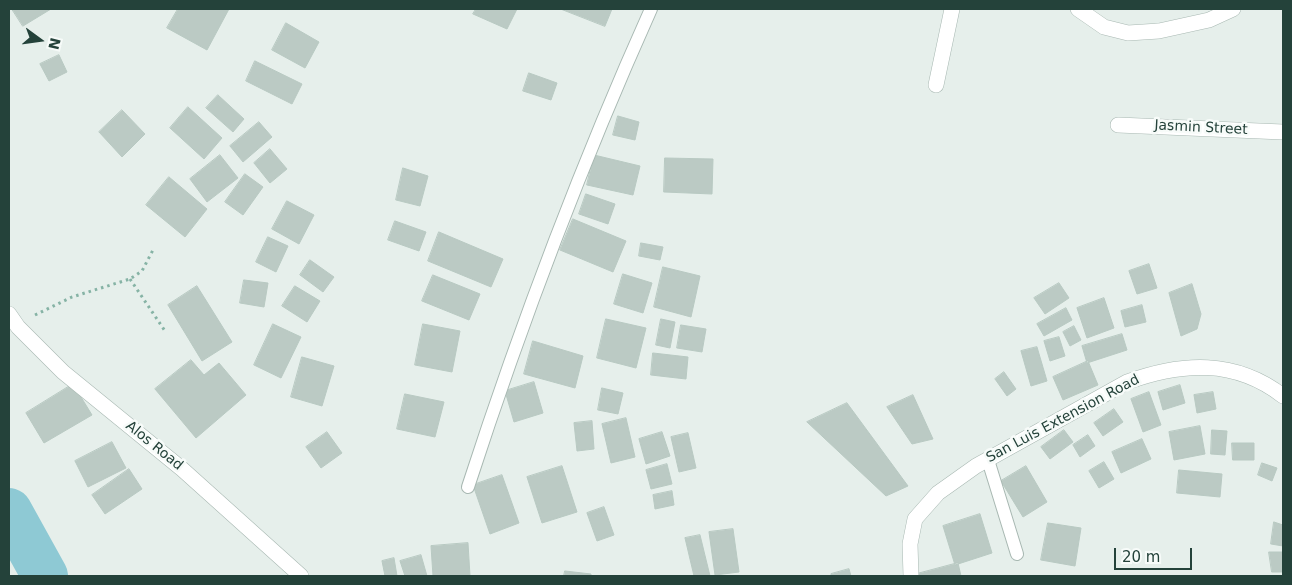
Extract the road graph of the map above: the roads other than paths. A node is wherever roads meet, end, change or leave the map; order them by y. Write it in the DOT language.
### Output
graph roads {
  1 [pos="651,9"];
  2 [pos="952,9"];
  3 [pos="1078,9"];
  4 [pos="1233,9"];
  5 [pos="936,85"];
  6 [pos="1118,126"];
  7 [pos="1283,132"];
  8 [pos="9,314"];
  9 [pos="1283,396"];
  10 [pos="988,460"];
  11 [pos="468,487"];
  12 [pos="1018,554"];
  13 [pos="301,576"];
  14 [pos="911,576"];
  1 -- 11 [label="lane"];
  2 -- 5 [label="street"];
  3 -- 4 [label="street"];
  6 -- 7 [label="street, Jasmin Street"];
  8 -- 13 [label="street, Alos Road"];
  9 -- 10 [label="street, San Luis Extension Road"];
  10 -- 12 [label="lane"];
  10 -- 14 [label="street, San Luis Extension Road"];
}
